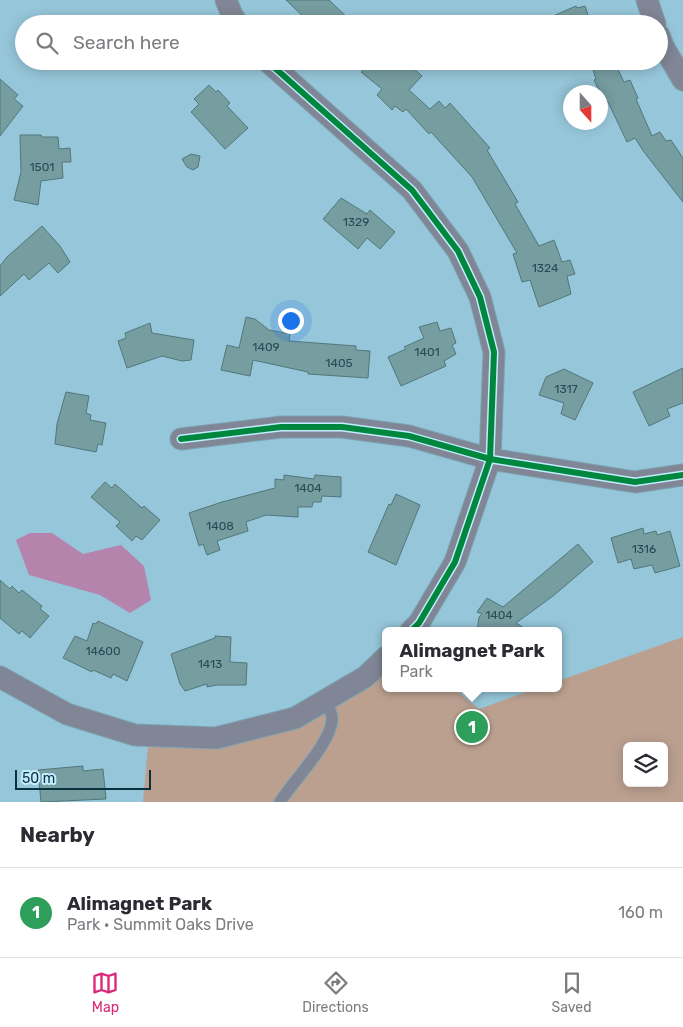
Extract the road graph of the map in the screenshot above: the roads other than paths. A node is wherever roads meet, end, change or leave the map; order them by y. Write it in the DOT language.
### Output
graph roads {
  1 [pos="226,0"];
  2 [pos="647,0"];
  3 [pos="232,15"];
  4 [pos="652,15"];
  5 [pos="668,54"];
  6 [pos="277,70"];
  7 [pos="683,80"];
  8 [pos="181,439"];
  9 [pos="490,459"];
  10 [pos="683,475"];
  11 [pos="415,627"];
  12 [pos="382,661"];
  13 [pos="0,677"];
  14 [pos="326,700"];
  15 [pos="280,802"];
  1 -- 3 [label="street"];
  2 -- 4 [label="street"];
  5 -- 7 [label="street"];
  6 -- 9 [label="street"];
  8 -- 9 [label="street"];
  9 -- 10 [label="street"];
  9 -- 11 [label="street"];
  12 -- 14 [label="street"];
  13 -- 14 [label="street"];
  14 -- 15 [label="lane"];
}
